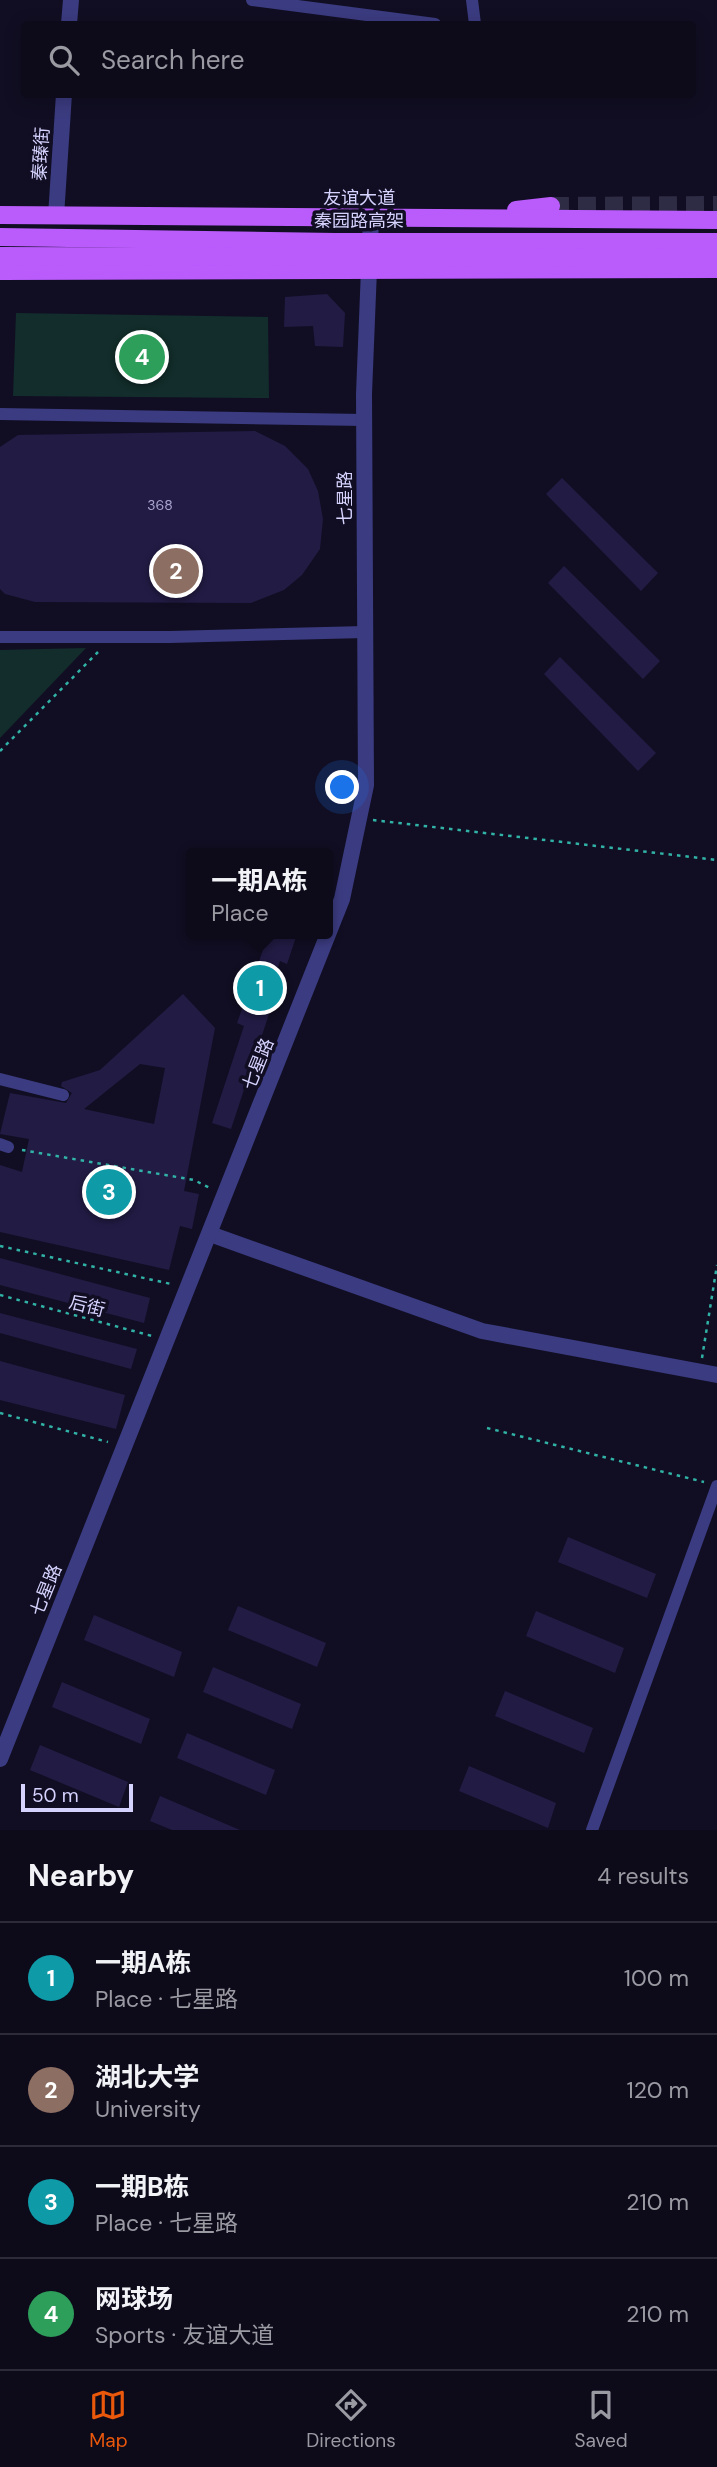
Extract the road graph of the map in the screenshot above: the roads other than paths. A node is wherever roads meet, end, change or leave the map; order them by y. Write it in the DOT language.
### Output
graph roads {
  1 [pos="71,0"];
  2 [pos="251,0"];
  3 [pos="472,0"];
  4 [pos="69,21"];
  5 [pos="412,21"];
  6 [pos="475,21"];
  7 [pos="64,98"];
  8 [pos="551,206"];
  9 [pos="0,215"];
  10 [pos="56,216"];
  11 [pos="371,219"];
  12 [pos="478,219"];
  13 [pos="717,220"];
  14 [pos="0,237"];
  15 [pos="717,242"];
  16 [pos="0,256"];
  17 [pos="717,258"];
  18 [pos="717,269"];
  19 [pos="0,271"];
  20 [pos="369,272"];
  21 [pos="0,414"];
  22 [pos="364,419"];
  23 [pos="365,632"];
  24 [pos="0,637"];
  25 [pos="333,922"];
  26 [pos="326,939"];
  27 [pos="0,1079"];
  28 [pos="63,1096"];
  29 [pos="210,1234"];
  30 [pos="717,1375"];
  31 [pos="717,1486"];
  32 [pos="0,1759"];
  33 [pos="592,1830"];
  1 -- 4 [label="street"];
  2 -- 5 [label="street"];
  3 -- 6 [label="street"];
  7 -- 10 [label="street, 秦臻街"];
  8 -- 12 [label="main road"];
  9 -- 10 [label="main road, 友谊大道"];
  10 -- 11 [label="main road, 友谊大道"];
  11 -- 12 [label="main road, 友谊大道"];
  11 -- 20 [label="street, 七星路"];
  12 -- 13 [label="main road, 友谊大道"];
  14 -- 15 [label="main road, 秦园路高架, bridge"];
  16 -- 17 [label="main road, 秦园路高架, bridge"];
  18 -- 20 [label="main road"];
  19 -- 20 [label="main road"];
  20 -- 22 [label="street, 七星路"];
  21 -- 22 [label="street"];
  22 -- 23 [label="street, 七星路"];
  23 -- 24 [label="street"];
  23 -- 25 [label="street, 七星路"];
  26 -- 29 [label="street, 七星路"];
  27 -- 28 [label="street"];
  29 -- 30 [label="street"];
  29 -- 32 [label="street, 七星路"];
  31 -- 33 [label="street"];
}
